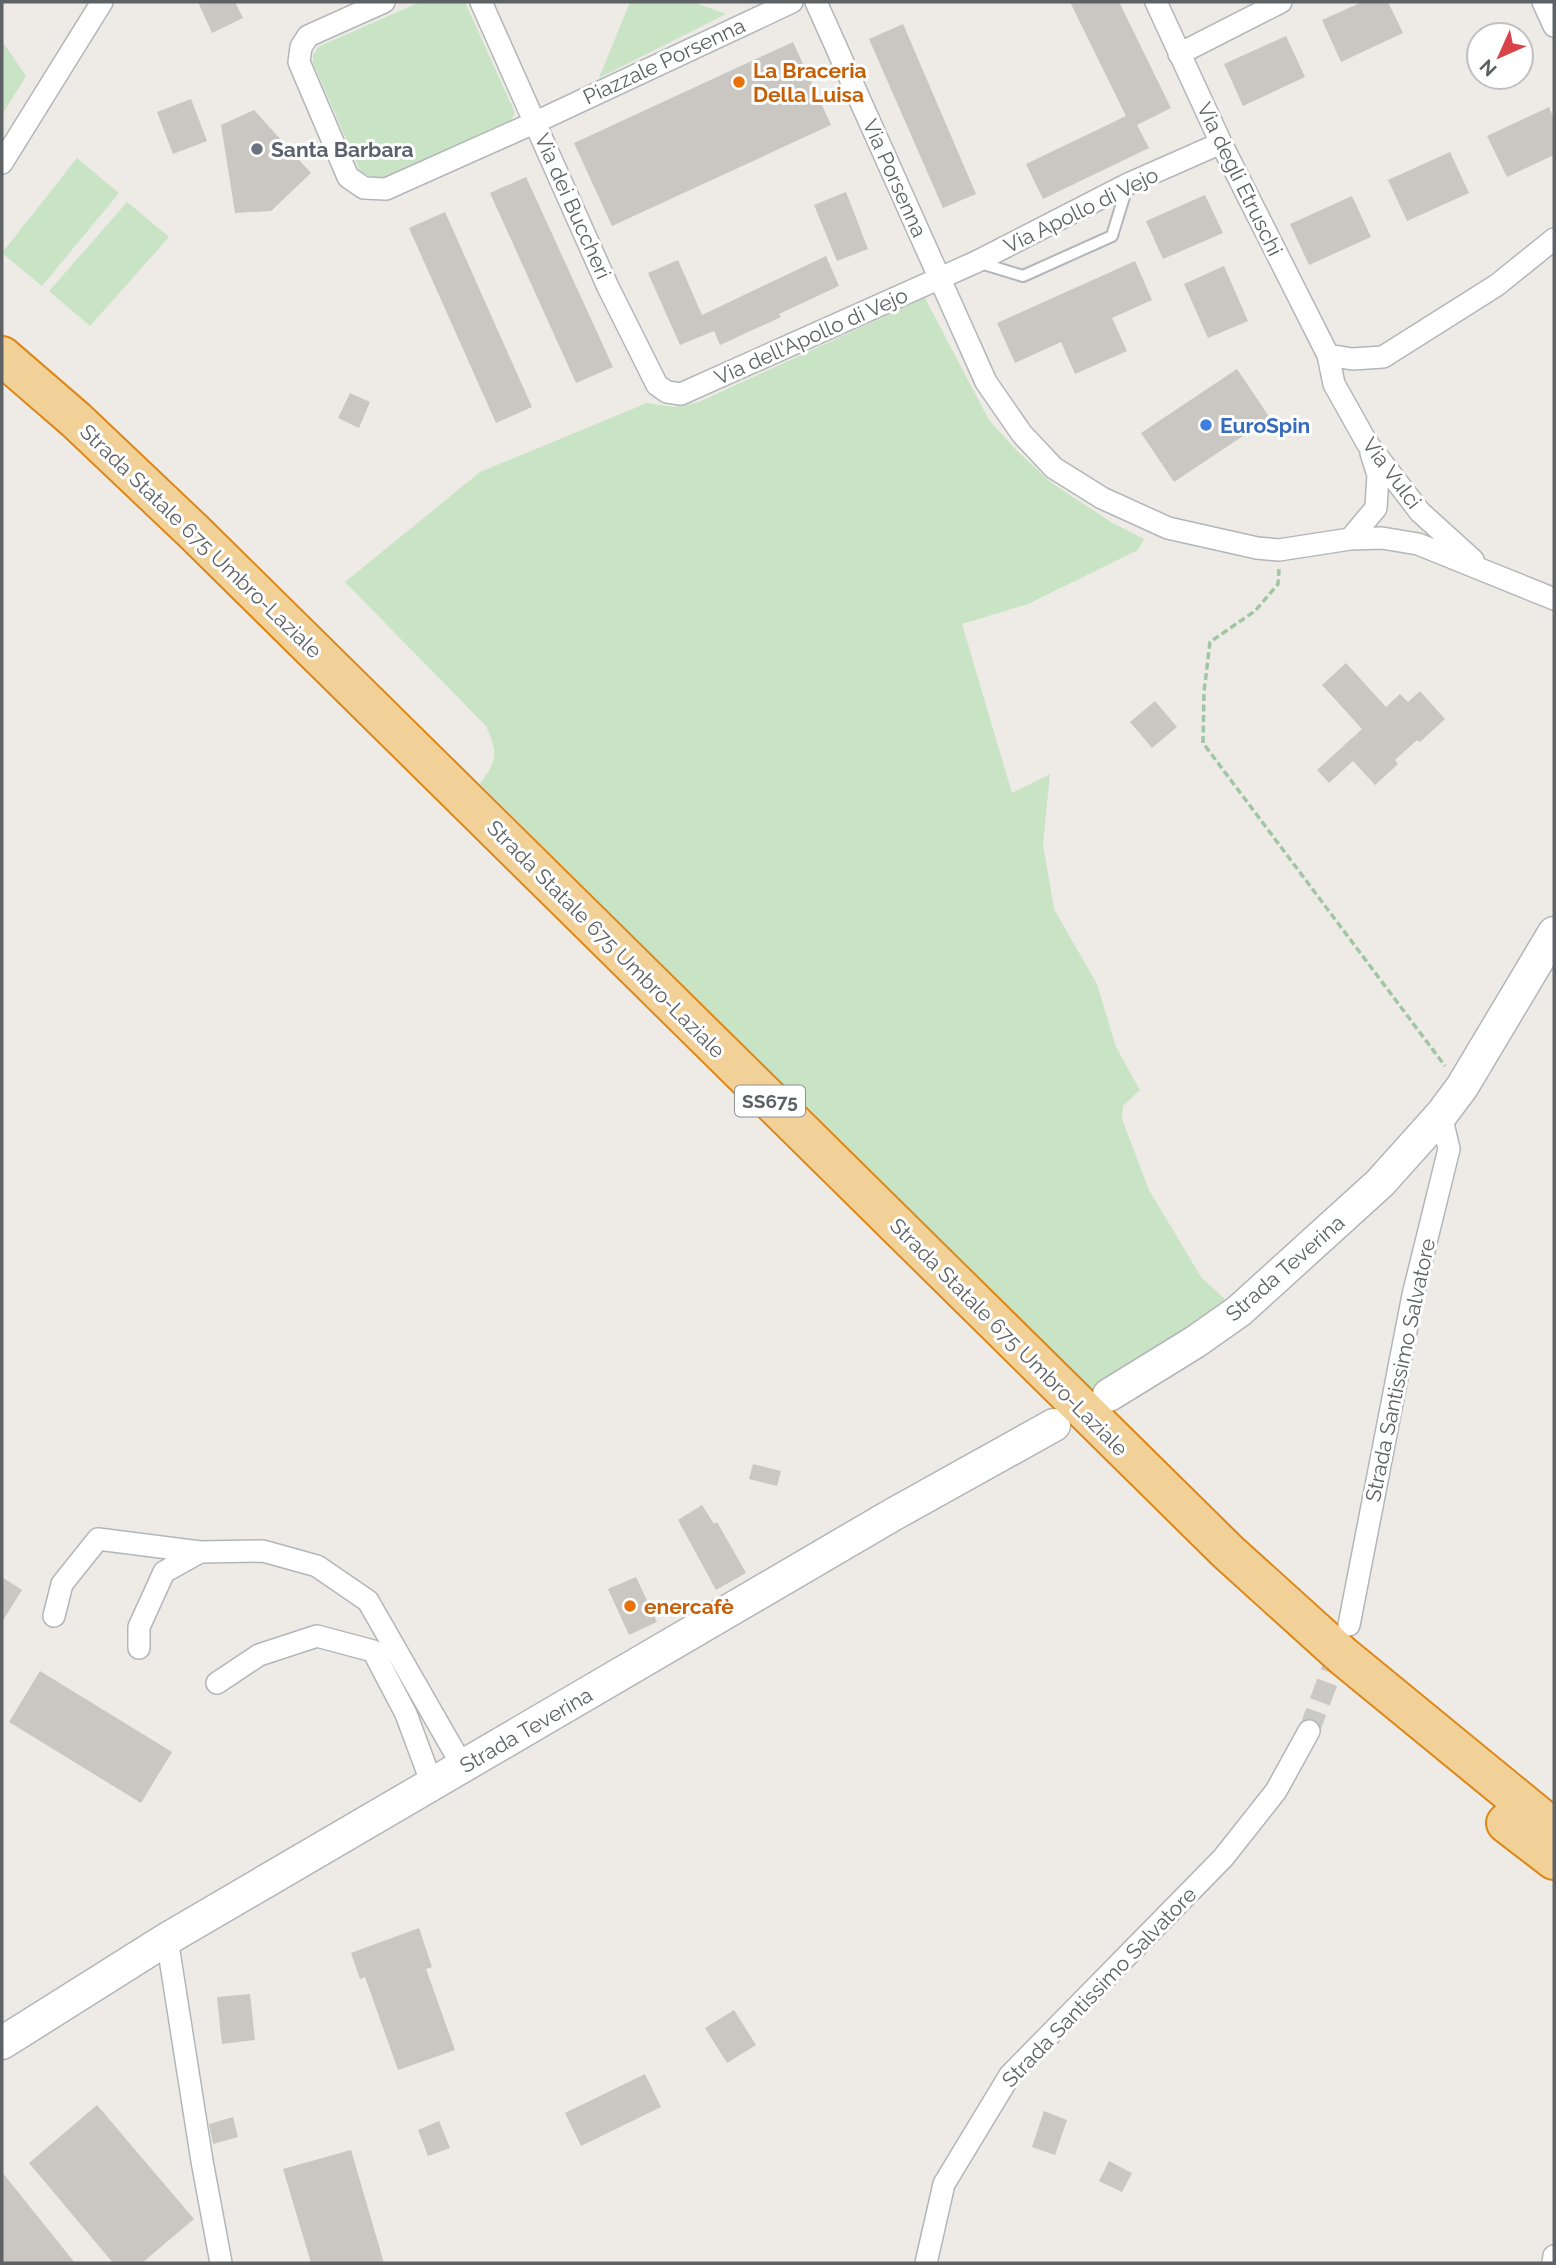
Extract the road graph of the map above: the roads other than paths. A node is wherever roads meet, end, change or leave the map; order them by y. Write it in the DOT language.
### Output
graph roads {
  1 [pos="102,2"];
  2 [pos="384,2"];
  3 [pos="481,2"];
  4 [pos="792,2"];
  5 [pos="816,2"];
  6 [pos="1156,2"];
  7 [pos="1543,2"];
  8 [pos="1271,4"];
  9 [pos="1554,26"];
  10 [pos="1179,54"];
  11 [pos="536,122"];
  12 [pos="1221,143"];
  13 [pos="2,163"];
  14 [pos="1128,184"];
  15 [pos="1554,239"];
  16 [pos="976,262"];
  17 [pos="940,277"];
  18 [pos="1328,355"];
  19 [pos="2,356"];
  20 [pos="2,387"];
  21 [pos="681,394"];
  22 [pos="1367,443"];
  23 [pos="1350,539"];
  24 [pos="1484,571"];
  25 [pos="1554,599"];
  26 [pos="1554,933"];
  27 [pos="1441,1115"];
  28 [pos="1109,1395"];
  29 [pos="1054,1425"];
  30 [pos="200,1552"];
  31 [pos="54,1616"];
  32 [pos="1349,1625"];
  33 [pos="139,1648"];
  34 [pos="217,1683"];
  35 [pos="1309,1731"];
  36 [pos="463,1767"];
  37 [pos="432,1784"];
  38 [pos="1554,1829"];
  39 [pos="1554,1860"];
  40 [pos="167,1939"];
  41 [pos="2,2043"];
  42 [pos="1554,2256"];
  43 [pos="221,2263"];
  44 [pos="927,2263"];
  45 [pos="1553,2263"];
  1 -- 13 [label="street"];
  2 -- 11 [label="street, Piazzale Porsenna"];
  3 -- 11 [label="street, Via dei Buccheri"];
  4 -- 11 [label="street, Piazzale Porsenna"];
  5 -- 17 [label="street, Via Porsenna"];
  6 -- 10 [label="street, Via degli Etruschi"];
  7 -- 9 [label="street"];
  8 -- 10 [label="street"];
  10 -- 12 [label="street, Via degli Etruschi"];
  11 -- 21 [label="street, Via dei Buccheri"];
  12 -- 14 [label="street, Via Apollo di Vejo"];
  12 -- 18 [label="street, Via degli Etruschi"];
  14 -- 16 [label="street, Via Apollo di Vejo"];
  14 -- 16 [label="lane"];
  15 -- 18 [label="street"];
  16 -- 17 [label="street, Via Apollo di Vejo"];
  17 -- 21 [label="street, Via dell'Apollo di Vejo"];
  17 -- 23 [label="street, Via Porsenna"];
  18 -- 22 [label="street, Via Vulci"];
  19 -- 38 [label="highway, Strada Statale 675 Umbro-Laziale / SS675"];
  20 -- 39 [label="highway, Strada Statale 675 Umbro-Laziale / SS675"];
  22 -- 23 [label="street"];
  22 -- 24 [label="street, Via Vulci"];
  23 -- 24 [label="street, Via Porsenna"];
  24 -- 25 [label="street, Via Porsenna"];
  26 -- 27 [label="main road, Strada Teverina"];
  27 -- 28 [label="main road, Strada Teverina"];
  27 -- 32 [label="street, Strada Santissimo Salvatore"];
  29 -- 36 [label="main road, Strada Teverina"];
  30 -- 31 [label="street"];
  30 -- 33 [label="street"];
  30 -- 36 [label="street"];
  34 -- 37 [label="street"];
  35 -- 44 [label="street, Strada Santissimo Salvatore"];
  36 -- 37 [label="main road, Strada Teverina"];
  37 -- 40 [label="main road, Strada Teverina"];
  40 -- 41 [label="main road, Strada Teverina"];
  40 -- 43 [label="street"];
  42 -- 45 [label="street"];
}
